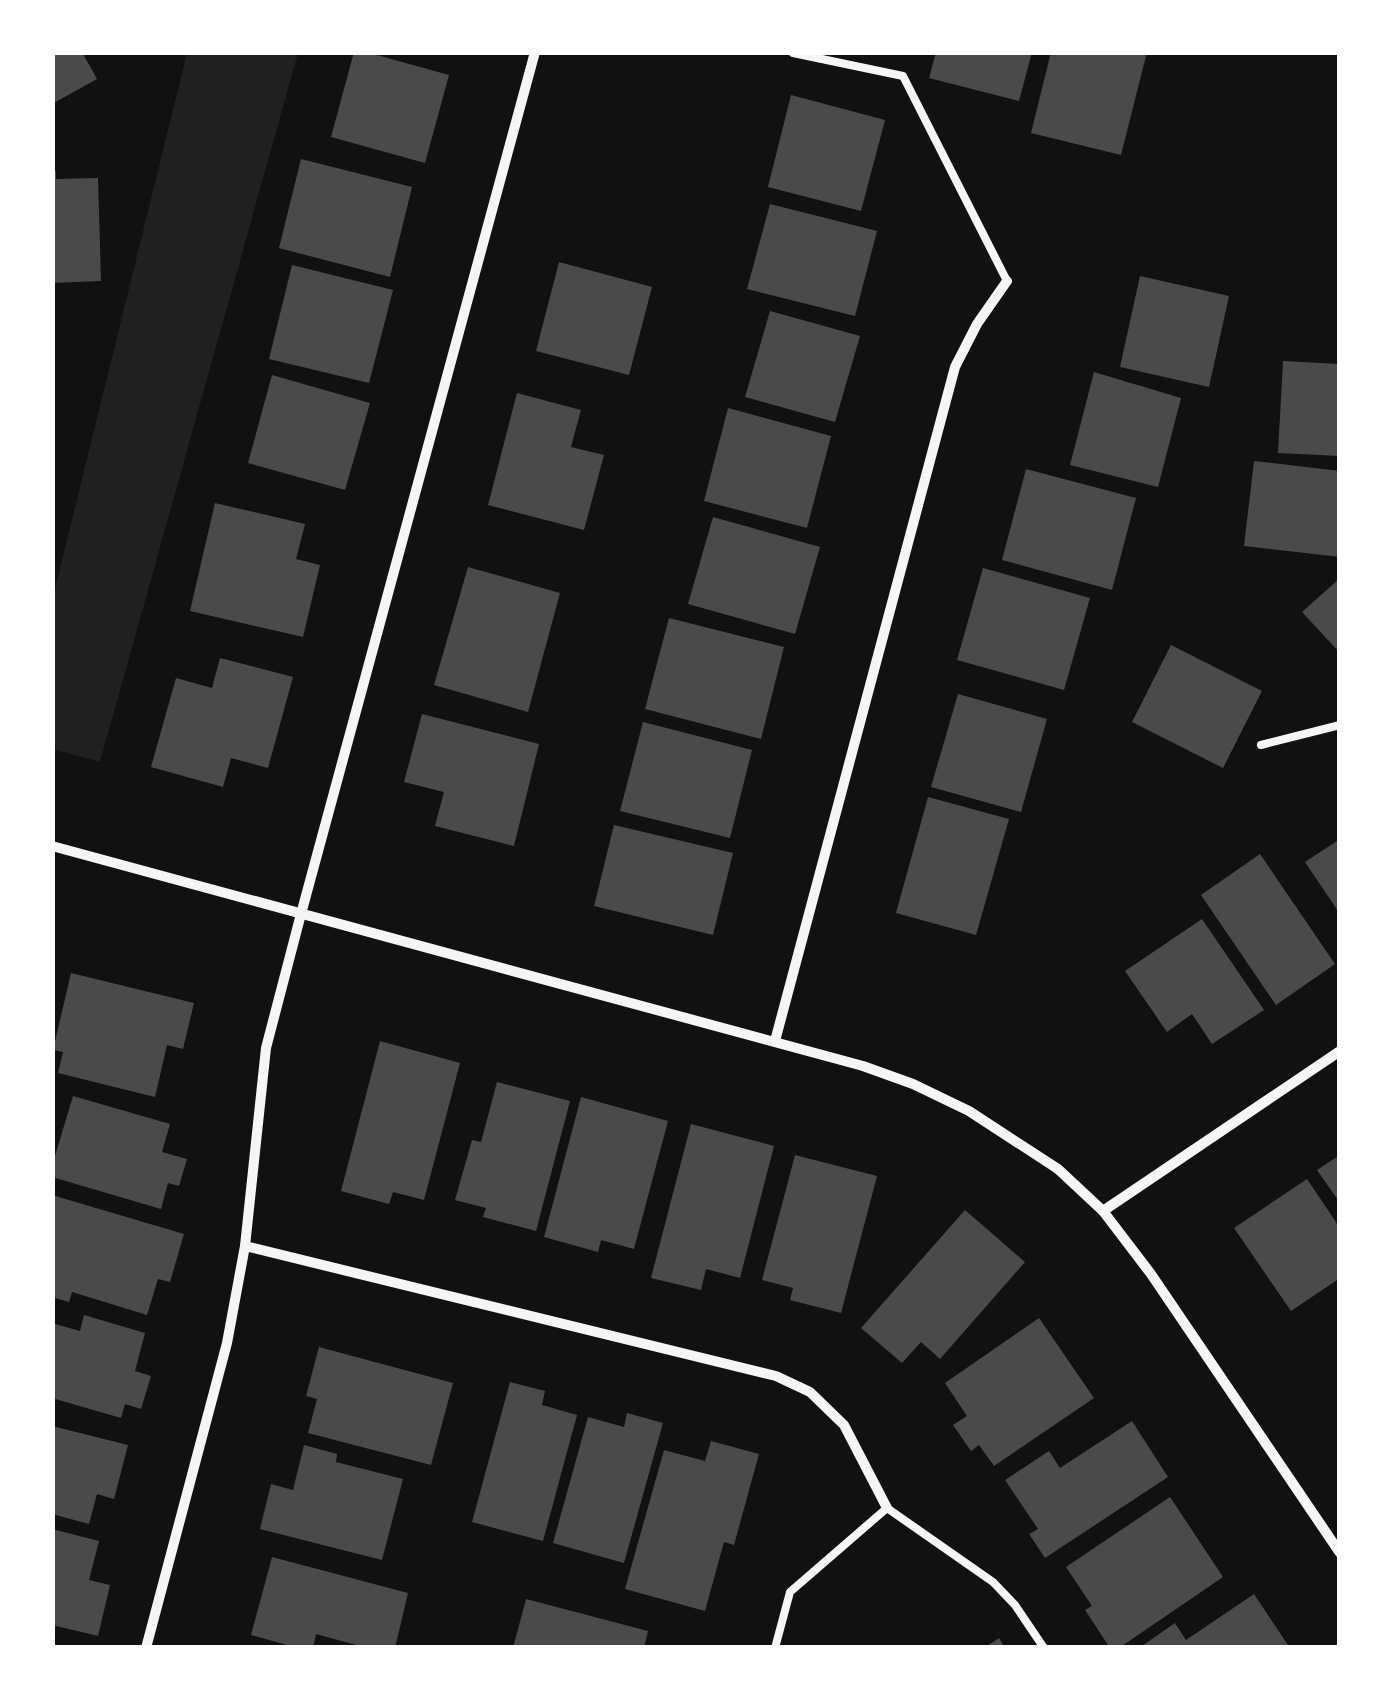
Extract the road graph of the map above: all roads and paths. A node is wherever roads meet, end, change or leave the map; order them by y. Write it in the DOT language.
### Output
graph roads {
  1 [pos="535,52"];
  2 [pos="793,53"];
  3 [pos="1007,281"];
  4 [pos="1340,726"];
  5 [pos="1261,745"];
  6 [pos="52,846"];
  7 [pos="301,914"];
  8 [pos="776,1041"];
  9 [pos="1340,1050"];
  10 [pos="1103,1211"];
  11 [pos="245,1246"];
  12 [pos="888,1508"];
  13 [pos="1340,1554"];
  14 [pos="146,1648"];
  15 [pos="775,1648"];
  16 [pos="1044,1648"];
  1 -- 7 [label="street"];
  2 -- 3 [label="lane"];
  3 -- 8 [label="street"];
  4 -- 5 [label="lane"];
  6 -- 7 [label="street"];
  7 -- 8 [label="street"];
  7 -- 11 [label="street"];
  8 -- 10 [label="street"];
  9 -- 10 [label="street"];
  10 -- 13 [label="street"];
  11 -- 12 [label="street"];
  11 -- 14 [label="street"];
  12 -- 15 [label="lane"];
  12 -- 16 [label="lane"];
}
